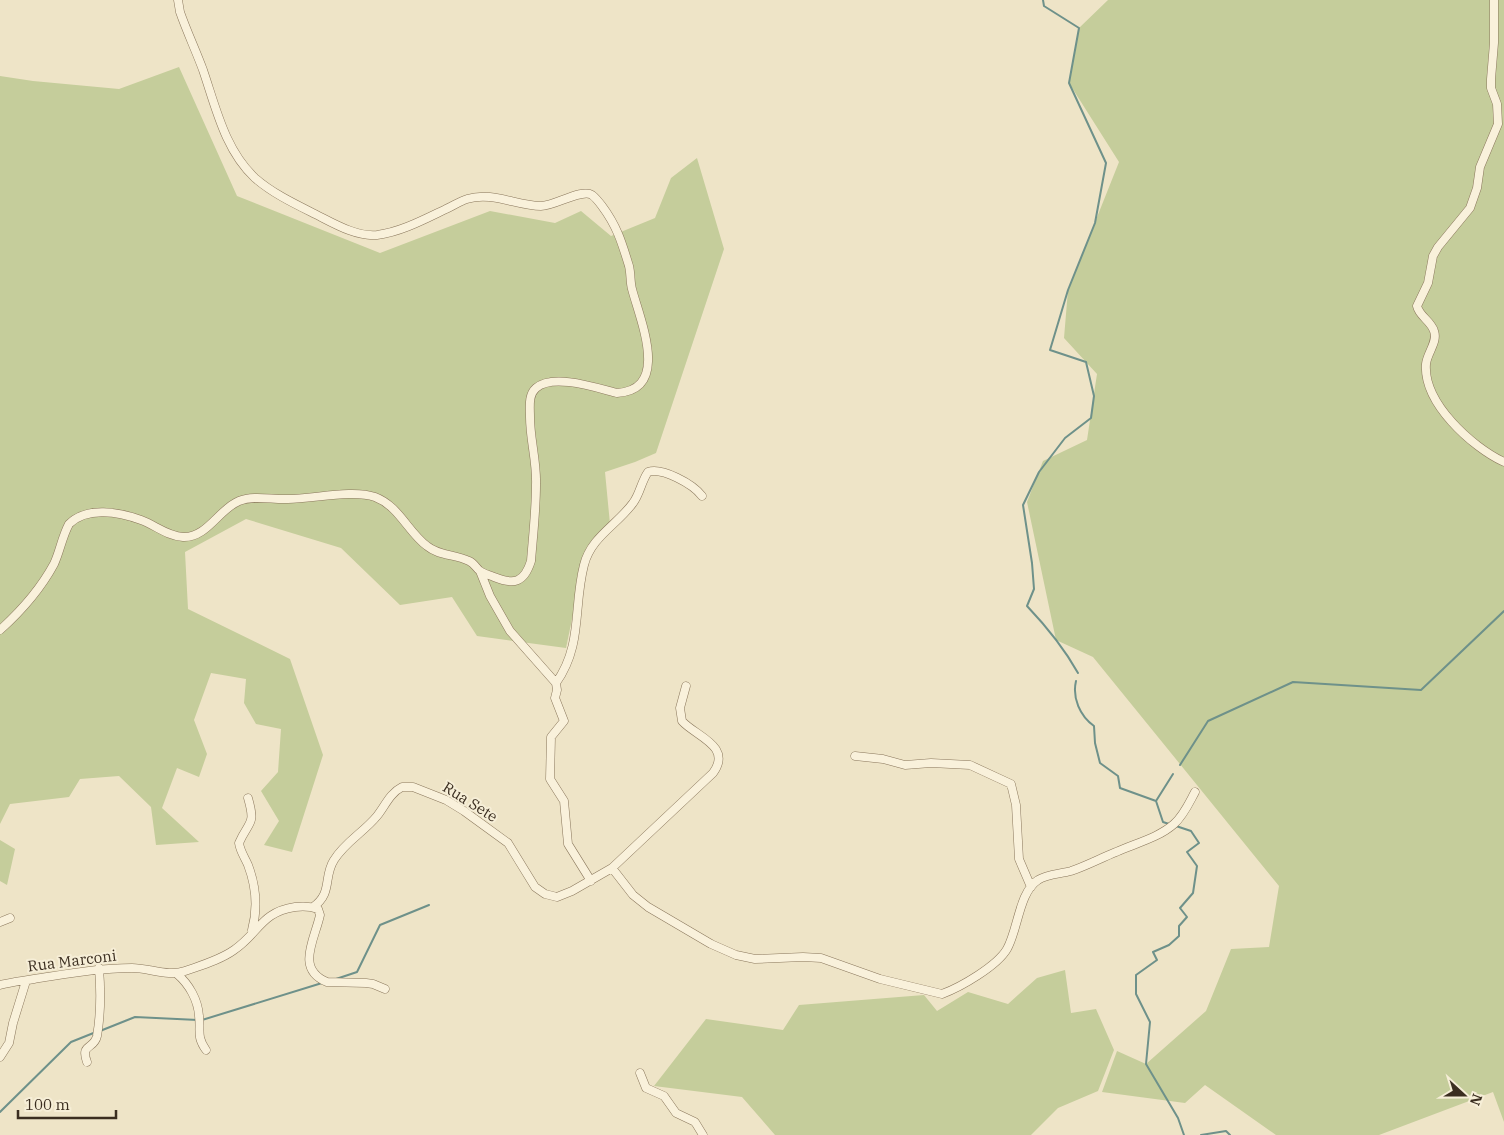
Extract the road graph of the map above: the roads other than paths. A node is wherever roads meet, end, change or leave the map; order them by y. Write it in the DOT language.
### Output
graph roads {
  1 [pos="178,0"];
  2 [pos="1494,0"];
  3 [pos="1504,462"];
  4 [pos="702,496"];
  5 [pos="480,571"];
  6 [pos="0,630"];
  7 [pos="556,683"];
  8 [pos="686,686"];
  9 [pos="855,756"];
  10 [pos="1195,792"];
  11 [pos="248,798"];
  12 [pos="612,868"];
  13 [pos="591,881"];
  14 [pos="1031,886"];
  15 [pos="313,907"];
  16 [pos="10,918"];
  17 [pos="0,922"];
  18 [pos="252,932"];
  19 [pos="99,968"];
  20 [pos="177,974"];
  21 [pos="26,980"];
  22 [pos="0,985"];
  23 [pos="385,989"];
  24 [pos="206,1050"];
  25 [pos="0,1057"];
  26 [pos="87,1062"];
  27 [pos="640,1073"];
  28 [pos="703,1135"];
  1 -- 5 [label="street"];
  2 -- 3 [label="street"];
  4 -- 7 [label="street"];
  5 -- 6 [label="street"];
  5 -- 7 [label="street"];
  7 -- 13 [label="street"];
  8 -- 12 [label="street, Rua Sete"];
  9 -- 14 [label="street"];
  10 -- 14 [label="street"];
  11 -- 18 [label="street"];
  12 -- 13 [label="street, Rua Sete"];
  12 -- 14 [label="street"];
  13 -- 15 [label="street, Rua Sete"];
  15 -- 18 [label="street"];
  15 -- 23 [label="street"];
  16 -- 17 [label="street"];
  18 -- 20 [label="street"];
  19 -- 20 [label="street, Rua Marconi"];
  19 -- 21 [label="street, Rua Marconi"];
  19 -- 26 [label="street"];
  20 -- 24 [label="street"];
  21 -- 22 [label="street, Rua Marconi"];
  21 -- 25 [label="street"];
  27 -- 28 [label="street"];
}
